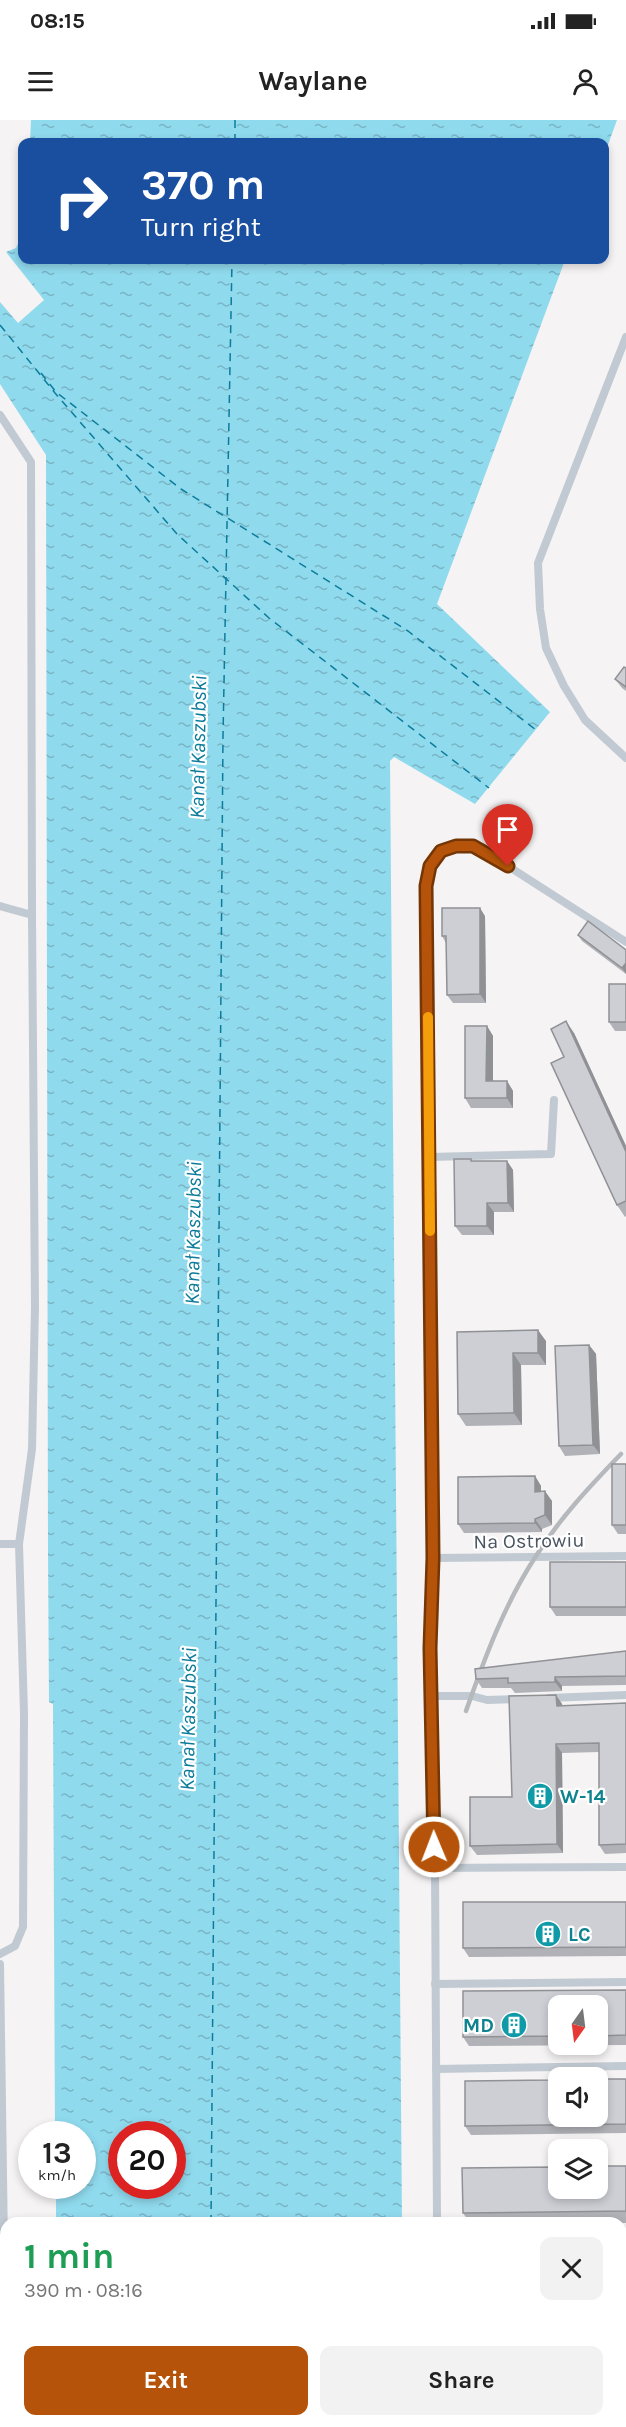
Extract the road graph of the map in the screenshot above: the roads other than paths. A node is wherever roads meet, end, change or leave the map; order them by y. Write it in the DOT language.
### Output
graph roads {
  1 [pos="626,338"];
  2 [pos="0,415"];
  3 [pos="626,758"];
  4 [pos="0,906"];
  5 [pos="32,915"];
  6 [pos="626,942"];
  7 [pos="554,1100"];
  8 [pos="429,1157"];
  9 [pos="0,1544"];
  10 [pos="19,1544"];
  11 [pos="626,1556"];
  12 [pos="433,1558"];
  13 [pos="431,1695"];
  14 [pos="626,1695"];
  15 [pos="435,1868"];
  16 [pos="626,1868"];
  17 [pos="0,1954"];
  18 [pos="0,1964"];
  19 [pos="1,1981"];
  20 [pos="626,1982"];
  21 [pos="435,1984"];
  22 [pos="626,2067"];
  23 [pos="436,2069"];
  24 [pos="4,2217"];
  25 [pos="437,2217"];
  1 -- 3 [label="lane"];
  2 -- 5 [label="lane"];
  4 -- 5 [label="lane"];
  5 -- 10 [label="lane"];
  6 -- 8 [label="lane"];
  7 -- 8 [label="lane"];
  8 -- 12 [label="lane"];
  9 -- 10 [label="lane"];
  10 -- 17 [label="lane"];
  11 -- 12 [label="lane, Na Ostrowiu"];
  12 -- 13 [label="lane"];
  13 -- 14 [label="lane"];
  13 -- 15 [label="lane"];
  15 -- 16 [label="lane"];
  15 -- 21 [label="lane"];
  18 -- 19 [label="lane"];
  19 -- 24 [label="lane"];
  20 -- 21 [label="lane"];
  21 -- 23 [label="lane"];
  22 -- 23 [label="lane"];
  23 -- 25 [label="lane"];
}
